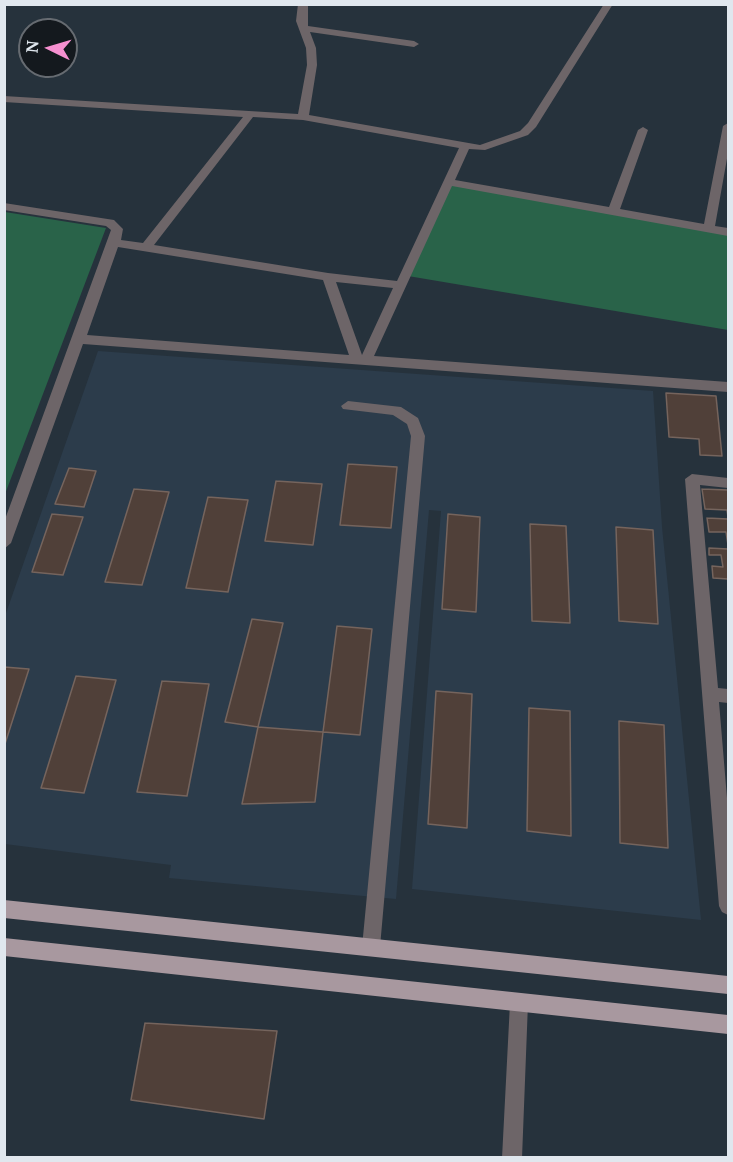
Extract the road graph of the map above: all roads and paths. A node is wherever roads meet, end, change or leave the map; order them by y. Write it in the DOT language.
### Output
graph roads {
  1 [pos="303,4"];
  2 [pos="609,4"];
  3 [pos="303,28"];
  4 [pos="414,44"];
  5 [pos="4,99"];
  6 [pos="251,113"];
  7 [pos="303,117"];
  8 [pos="729,126"];
  9 [pos="643,130"];
  10 [pos="466,145"];
  11 [pos="447,182"];
  12 [pos="4,206"];
  13 [pos="613,213"];
  14 [pos="709,229"];
  15 [pos="729,232"];
  16 [pos="116,243"];
  17 [pos="147,246"];
  18 [pos="328,277"];
  19 [pos="400,285"];
  20 [pos="78,339"];
  21 [pos="361,360"];
  22 [pos="729,387"];
  23 [pos="348,406"];
  24 [pos="729,483"];
  25 [pos="4,543"];
  26 [pos="710,694"];
  27 [pos="729,696"];
  28 [pos="729,906"];
  29 [pos="4,909"];
  30 [pos="4,947"];
  31 [pos="371,947"];
  32 [pos="729,985"];
  33 [pos="519,1003"];
  34 [pos="729,1025"];
  35 [pos="512,1158"];
  1 -- 3 [label="street"];
  2 -- 10 [label="street"];
  3 -- 4 [label="street"];
  3 -- 7 [label="street"];
  5 -- 6 [label="street"];
  6 -- 7 [label="street"];
  6 -- 17 [label="street"];
  7 -- 10 [label="street"];
  8 -- 14 [label="street"];
  9 -- 13 [label="street"];
  10 -- 11 [label="street"];
  11 -- 13 [label="street"];
  11 -- 19 [label="street"];
  12 -- 16 [label="street"];
  13 -- 14 [label="street"];
  14 -- 15 [label="street"];
  16 -- 17 [label="street"];
  16 -- 20 [label="street"];
  17 -- 18 [label="street"];
  18 -- 19 [label="street"];
  18 -- 21 [label="street"];
  19 -- 21 [label="street"];
  20 -- 21 [label="street"];
  20 -- 25 [label="street"];
  21 -- 22 [label="street"];
  23 -- 31 [label="street"];
  24 -- 26 [label="street"];
  26 -- 27 [label="street"];
  26 -- 28 [label="street"];
  29 -- 31 [label="main road"];
  30 -- 33 [label="main road"];
  31 -- 32 [label="main road"];
  33 -- 34 [label="main road"];
  33 -- 35 [label="street"];
}
